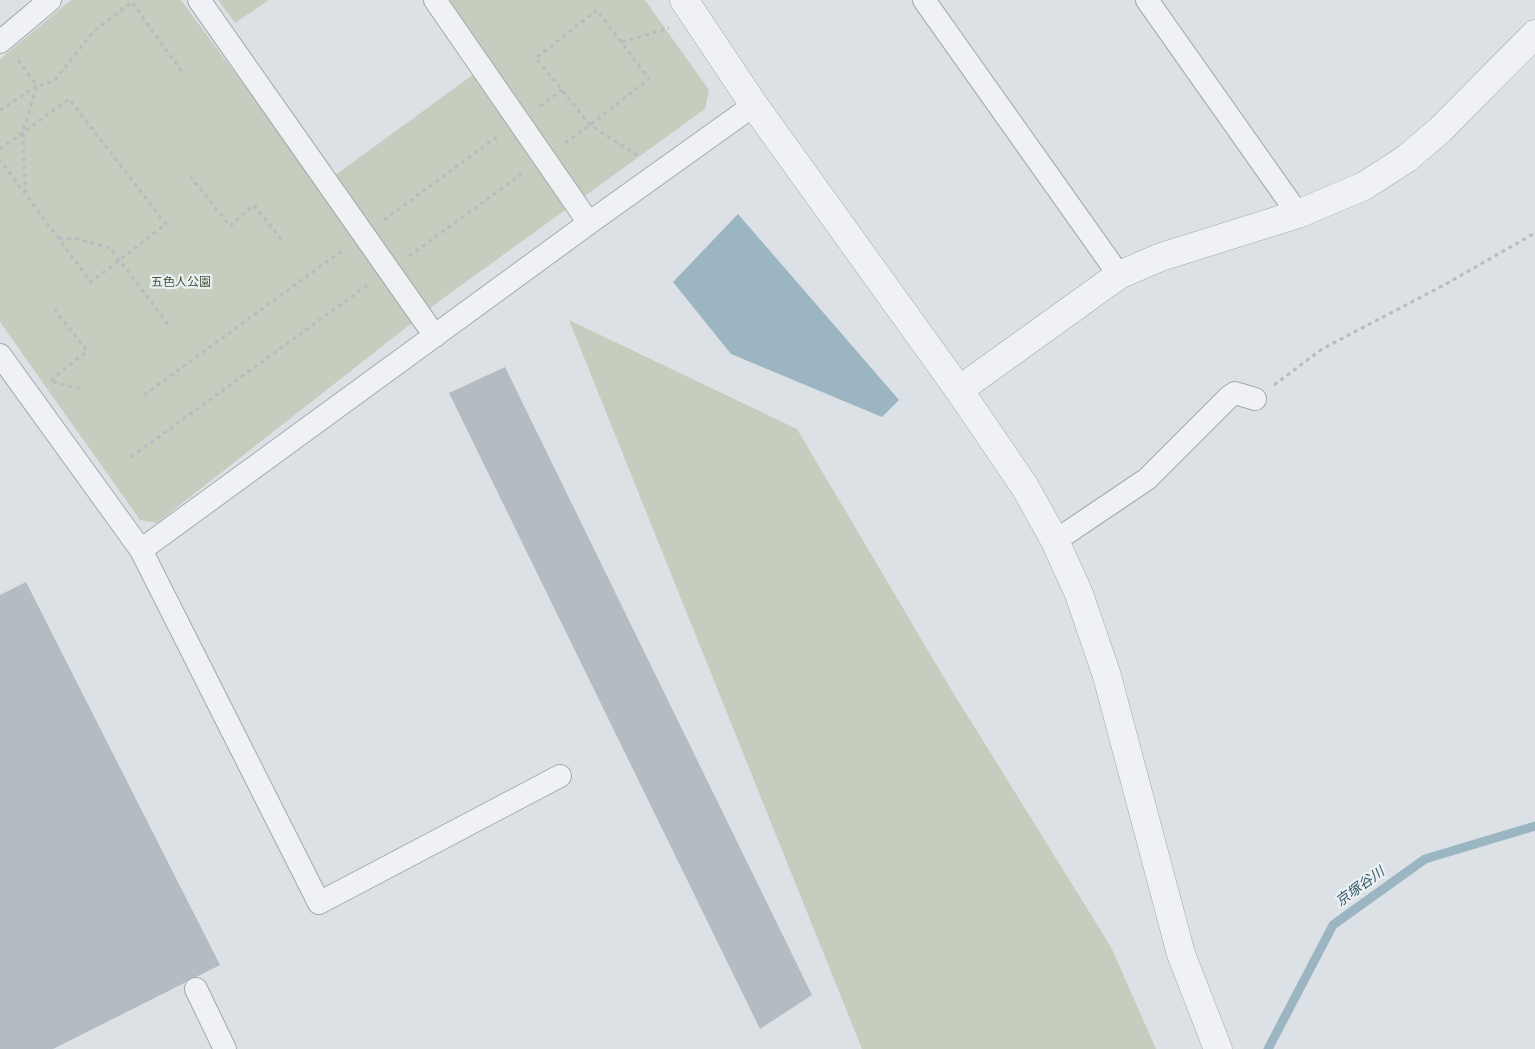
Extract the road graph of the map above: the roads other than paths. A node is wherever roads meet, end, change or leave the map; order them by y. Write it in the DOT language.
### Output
graph roads {
  1 [pos="50,0"];
  2 [pos="198,0"];
  3 [pos="435,0"];
  4 [pos="924,0"];
  5 [pos="1147,0"];
  6 [pos="691,9"];
  7 [pos="1535,34"];
  8 [pos="2,41"];
  9 [pos="754,105"];
  10 [pos="1298,214"];
  11 [pos="589,223"];
  12 [pos="1119,274"];
  13 [pos="435,336"];
  14 [pos="0,355"];
  15 [pos="959,390"];
  16 [pos="1255,399"];
  17 [pos="1054,541"];
  18 [pos="141,550"];
  19 [pos="560,776"];
  20 [pos="196,989"];
  21 [pos="225,1049"];
  22 [pos="1218,1049"];
  1 -- 8 [label="street"];
  2 -- 13 [label="street"];
  3 -- 11 [label="street"];
  4 -- 12 [label="street"];
  5 -- 10 [label="street"];
  6 -- 9 [label="street"];
  7 -- 10 [label="street"];
  9 -- 11 [label="street"];
  9 -- 15 [label="street"];
  10 -- 12 [label="street"];
  11 -- 13 [label="street"];
  12 -- 15 [label="street"];
  13 -- 18 [label="street"];
  14 -- 18 [label="street"];
  15 -- 17 [label="street"];
  16 -- 17 [label="street"];
  17 -- 22 [label="street"];
  18 -- 19 [label="street"];
  20 -- 21 [label="street"];
}
